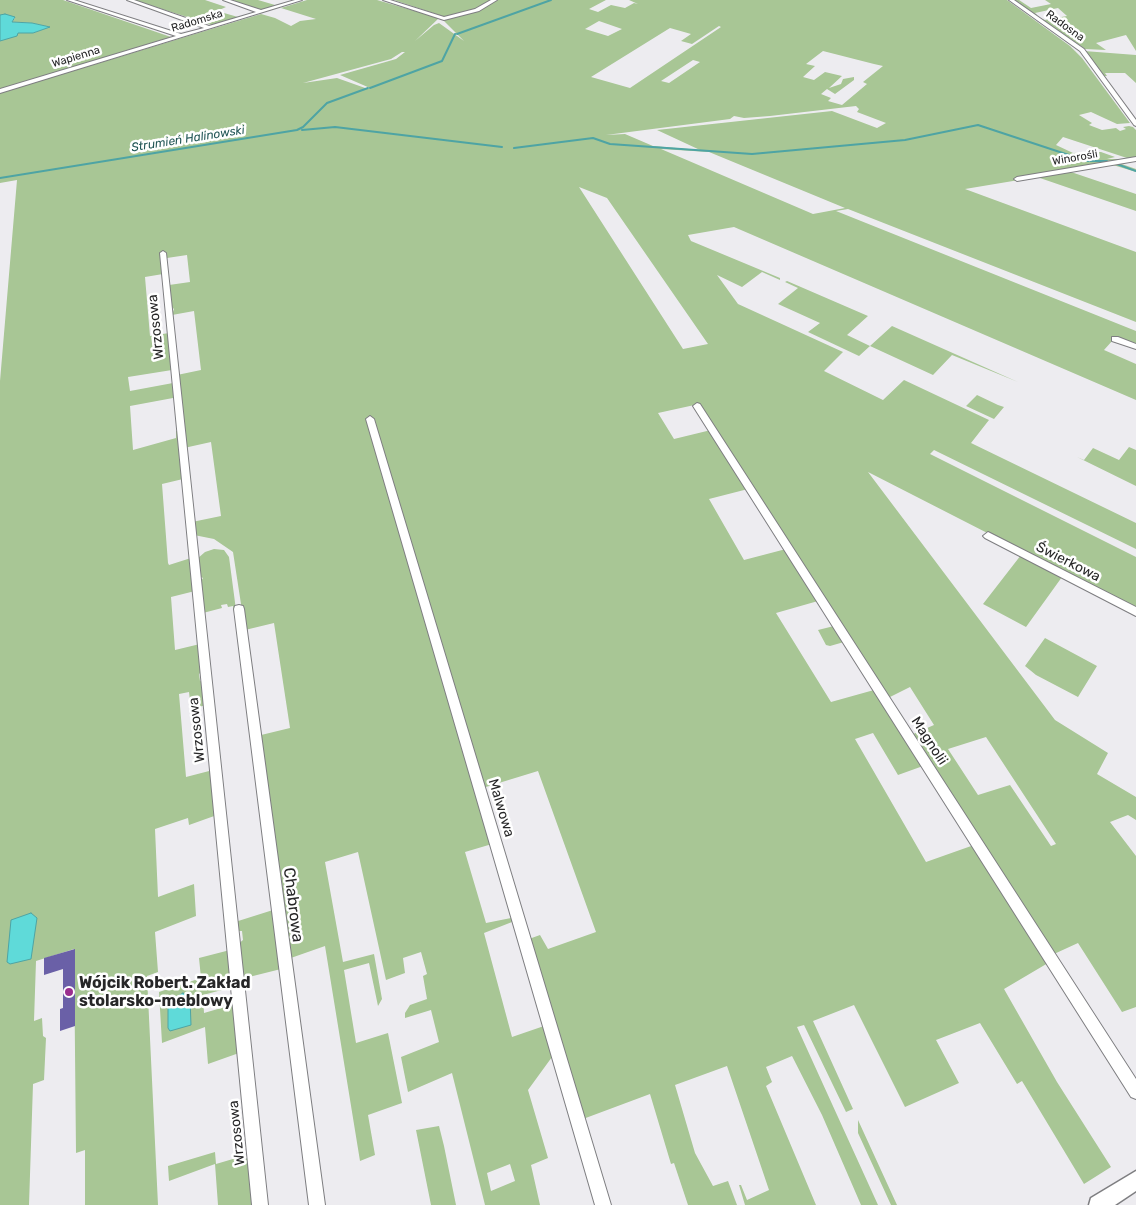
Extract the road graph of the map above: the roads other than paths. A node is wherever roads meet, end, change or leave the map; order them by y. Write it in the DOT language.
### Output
graph roads {
  1 [pos="69,0"];
  2 [pos="129,0"];
  3 [pos="225,0"];
  4 [pos="282,0"];
  5 [pos="300,0"];
  6 [pos="385,0"];
  7 [pos="495,0"];
  8 [pos="1011,0"];
  9 [pos="291,3"];
  10 [pos="262,12"];
  11 [pos="210,28"];
  12 [pos="181,36"];
  13 [pos="158,43"];
  14 [pos="0,91"];
  15 [pos="1136,124"];
  16 [pos="1136,159"];
  17 [pos="1018,179"];
  18 [pos="164,252"];
  19 [pos="1115,339"];
  20 [pos="1136,348"];
  21 [pos="696,406"];
  22 [pos="370,419"];
  23 [pos="988,536"];
  24 [pos="239,609"];
  25 [pos="1136,612"];
  26 [pos="1136,1092"];
  27 [pos="1136,1180"];
  28 [pos="260,1205"];
  29 [pos="317,1205"];
  30 [pos="603,1205"];
  31 [pos="1098,1205"];
  1 -- 12 [label="street"];
  2 -- 11 [label="street"];
  3 -- 10 [label="street"];
  4 -- 9 [label="street"];
  5 -- 9 [label="street, Radomska"];
  6 -- 7 [label="street"];
  8 -- 15 [label="street, Radosna"];
  9 -- 10 [label="street, Radomska"];
  10 -- 11 [label="street, Radomska"];
  11 -- 12 [label="street, Radomska"];
  12 -- 13 [label="street, Radomska"];
  13 -- 14 [label="street, Wapienna"];
  16 -- 17 [label="street, Winorośli"];
  18 -- 28 [label="street, Wrzosowa"];
  19 -- 20 [label="street"];
  21 -- 26 [label="street, Magnolii"];
  22 -- 30 [label="street, Malwowa"];
  23 -- 25 [label="street, Świerkowa"];
  24 -- 29 [label="street, Chabrowa"];
  27 -- 31 [label="main road"];
}
